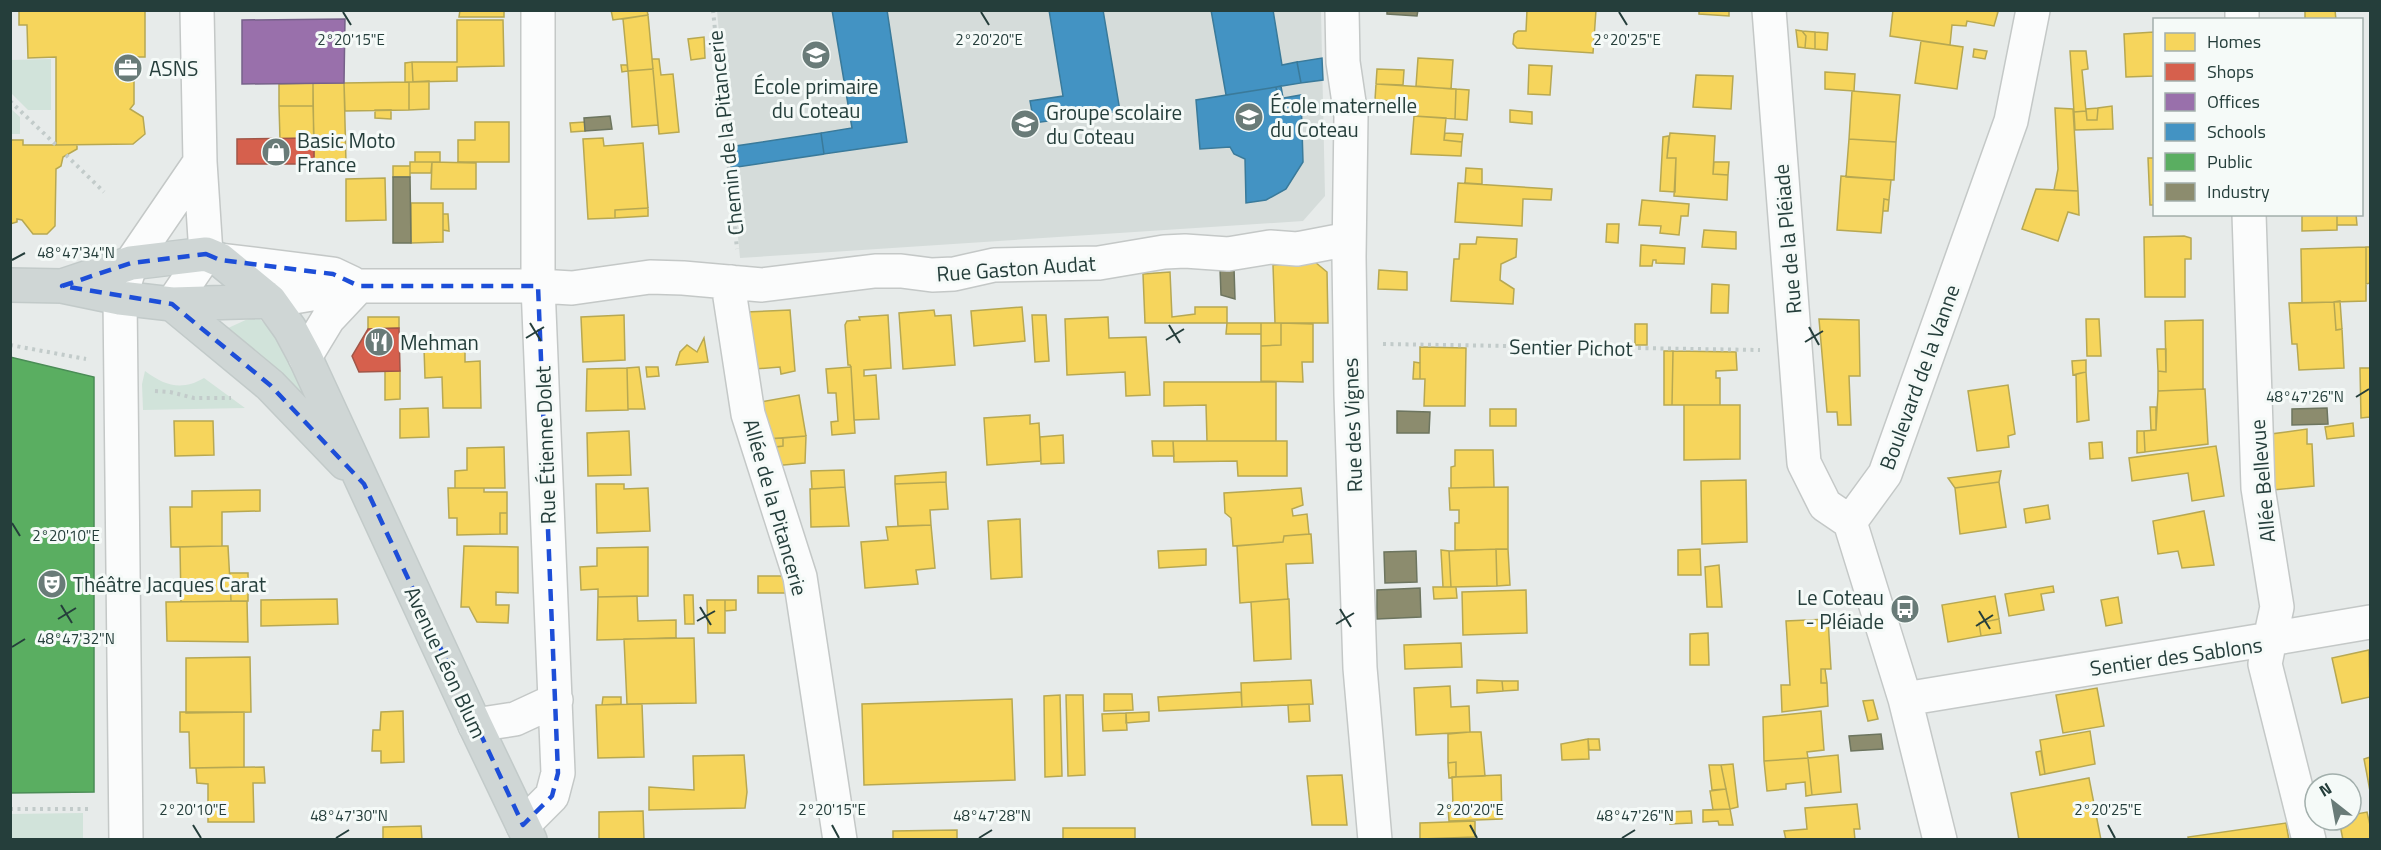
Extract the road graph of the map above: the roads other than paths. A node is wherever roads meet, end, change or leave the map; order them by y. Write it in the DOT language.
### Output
graph roads {
  1 [pos="197,10"];
  2 [pos="538,10"];
  3 [pos="1342,10"];
  4 [pos="1768,10"];
  5 [pos="2033,10"];
  6 [pos="200,162"];
  7 [pos="2249,216"];
  8 [pos="1349,239"];
  9 [pos="213,257"];
  10 [pos="130,263"];
  11 [pos="734,269"];
  12 [pos="10,285"];
  13 [pos="62,286"];
  14 [pos="359,286"];
  15 [pos="538,286"];
  16 [pos="120,298"];
  17 [pos="270,302"];
  18 [pos="172,304"];
  19 [pos="305,357"];
  20 [pos="364,484"];
  21 [pos="1850,522"];
  22 [pos="2370,622"];
  23 [pos="2270,639"];
  24 [pos="1917,697"];
  25 [pos="556,700"];
  26 [pos="475,725"];
  27 [pos="527,832"];
  28 [pos="126,840"];
  29 [pos="840,840"];
  30 [pos="1375,840"];
  31 [pos="1940,840"];
  32 [pos="2309,840"];
  1 -- 6 [label="street"];
  2 -- 15 [label="street, Rue Étienne Dolet"];
  3 -- 8 [label="street, Rue des Vignes"];
  4 -- 21 [label="street, Rue de la Pléiade"];
  5 -- 21 [label="street, Boulevard de la Vanne"];
  6 -- 9 [label="street"];
  6 -- 10 [label="street"];
  7 -- 23 [label="street, Allée Bellevue"];
  8 -- 11 [label="street, Rue Gaston Audat"];
  8 -- 30 [label="street, Rue des Vignes"];
  9 -- 10 [label="main road"];
  9 -- 14 [label="street"];
  9 -- 17 [label="main road, Avenue Léon Blum"];
  9 -- 18 [label="street"];
  10 -- 13 [label="main road"];
  10 -- 16 [label="street"];
  11 -- 15 [label="street, Rue Gaston Audat"];
  11 -- 29 [label="street, Allée de la Pitancerie"];
  12 -- 13 [label="main road"];
  13 -- 16 [label="main road"];
  14 -- 15 [label="street, Rue Gaston Audat"];
  14 -- 17 [label="street"];
  14 -- 19 [label="street"];
  15 -- 25 [label="street, Rue Étienne Dolet"];
  16 -- 18 [label="main road"];
  16 -- 28 [label="street"];
  17 -- 18 [label="main road"];
  17 -- 19 [label="main road, Avenue Léon Blum"];
  18 -- 20 [label="main road, Avenue Léon Blum"];
  19 -- 20 [label="main road, Avenue Léon Blum"];
  20 -- 26 [label="main road, Avenue Léon Blum"];
  21 -- 31 [label="street"];
  22 -- 23 [label="street"];
  23 -- 24 [label="street, Sentier des Sablons"];
  23 -- 32 [label="street, Sentier des Sablons"];
  25 -- 26 [label="street"];
  25 -- 27 [label="street, Rue Étienne Dolet"];
  26 -- 27 [label="main road, Avenue Léon Blum"];
}
